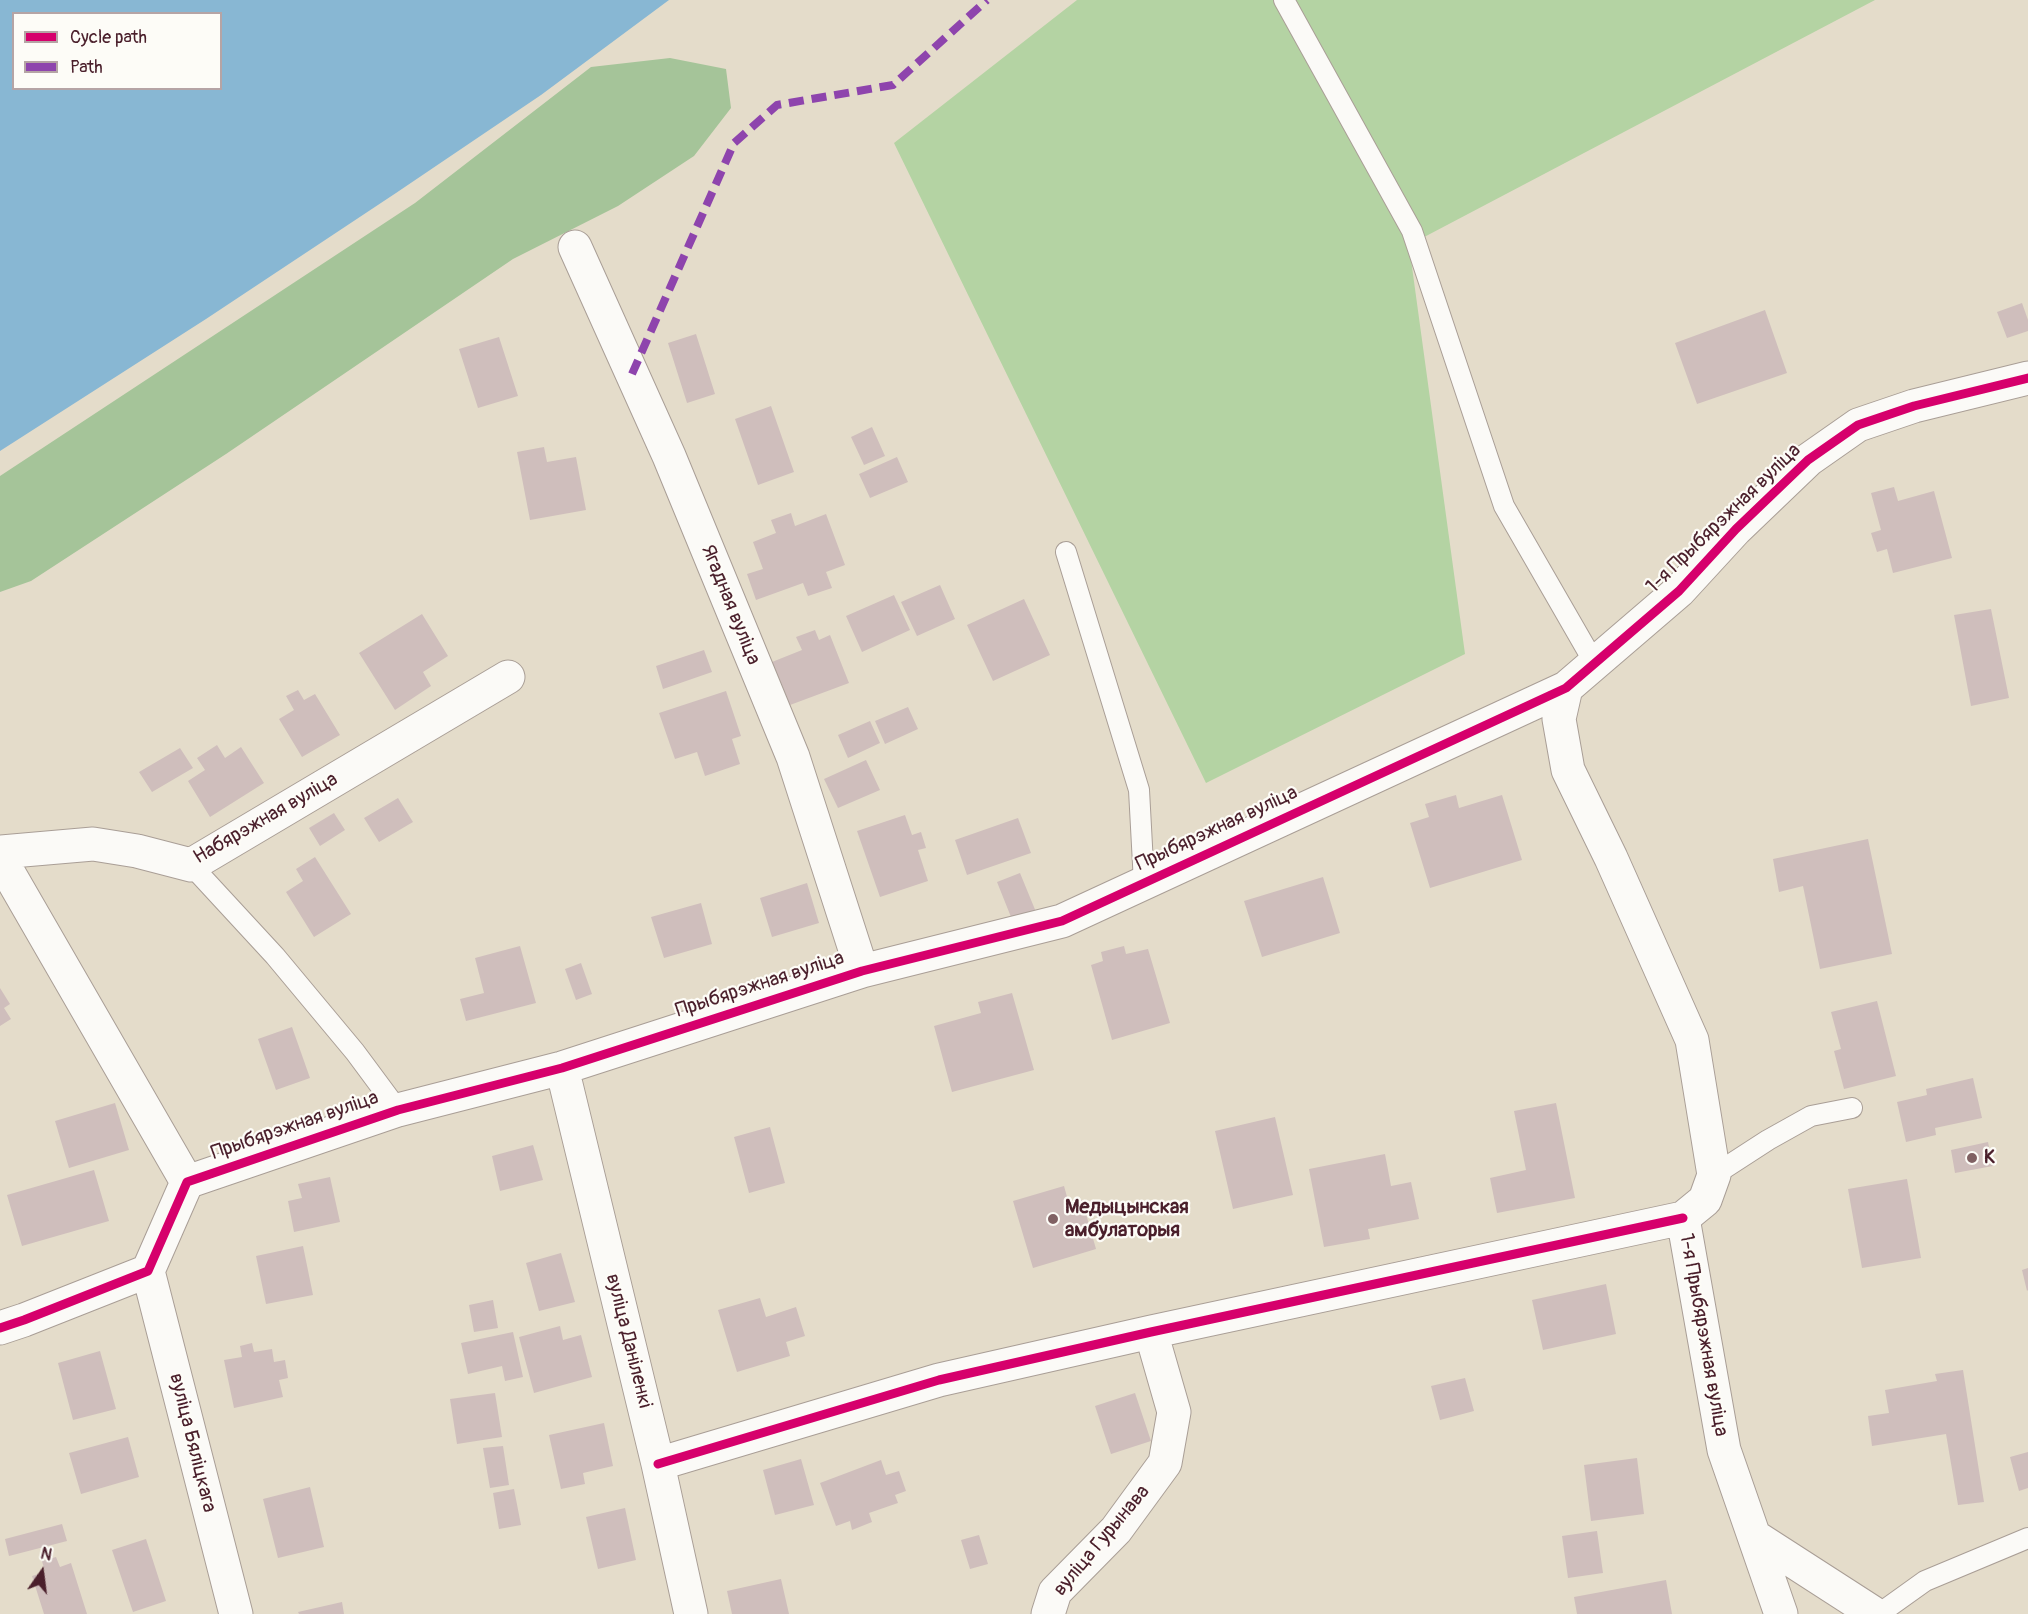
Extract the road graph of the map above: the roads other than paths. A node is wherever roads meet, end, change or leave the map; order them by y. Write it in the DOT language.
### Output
graph roads {
  1 [pos="1284,0"];
  2 [pos="575,247"];
  3 [pos="2028,378"];
  4 [pos="1066,552"];
  5 [pos="1594,664"];
  6 [pos="508,677"];
  7 [pos="1566,688"];
  8 [pos="0,852"];
  9 [pos="0,858"];
  10 [pos="191,865"];
  11 [pos="1144,883"];
  12 [pos="862,971"];
  13 [pos="562,1068"];
  14 [pos="1852,1108"];
  15 [pos="398,1110"];
  16 [pos="1713,1175"];
  17 [pos="187,1182"];
  18 [pos="1683,1218"];
  19 [pos="148,1271"];
  20 [pos="0,1328"];
  21 [pos="1151,1332"];
  22 [pos="658,1464"];
  23 [pos="1754,1536"];
  24 [pos="2028,1538"];
  25 [pos="236,1614"];
  26 [pos="691,1614"];
  27 [pos="1048,1614"];
  28 [pos="1781,1614"];
  29 [pos="1875,1614"];
  30 [pos="1879,1614"];
  1 -- 5 [label="lane"];
  2 -- 12 [label="street, Ягадная вуліца"];
  3 -- 5 [label="street, 1-я Прыбярэжная вуліца"];
  4 -- 11 [label="lane"];
  5 -- 7 [label="street, 1-я Прыбярэжная вуліца"];
  6 -- 10 [label="street, Набярэжная вуліца"];
  7 -- 11 [label="street, Прыбярэжная вуліца"];
  7 -- 16 [label="street"];
  8 -- 10 [label="street, Набярэжная вуліца"];
  9 -- 17 [label="street"];
  10 -- 15 [label="lane"];
  11 -- 12 [label="street, Прыбярэжная вуліца"];
  12 -- 13 [label="street, Прыбярэжная вуліца"];
  13 -- 15 [label="street, Прыбярэжная вуліца"];
  13 -- 22 [label="street, вуліца Даніленкі"];
  14 -- 16 [label="lane"];
  15 -- 17 [label="street, Прыбярэжная вуліца"];
  16 -- 18 [label="street, 1-я Прыбярэжная вуліца"];
  17 -- 19 [label="street"];
  18 -- 21 [label="street"];
  18 -- 23 [label="street, 1-я Прыбярэжная вуліца"];
  19 -- 20 [label="street"];
  19 -- 25 [label="street, вуліца Бяліцкага"];
  21 -- 22 [label="street"];
  21 -- 27 [label="street, вуліца Гурынава"];
  22 -- 26 [label="street, вуліца Даніленкі"];
  23 -- 28 [label="street, 1-я Прыбярэжная вуліца"];
  23 -- 29 [label="street"];
  24 -- 30 [label="lane"];
}
